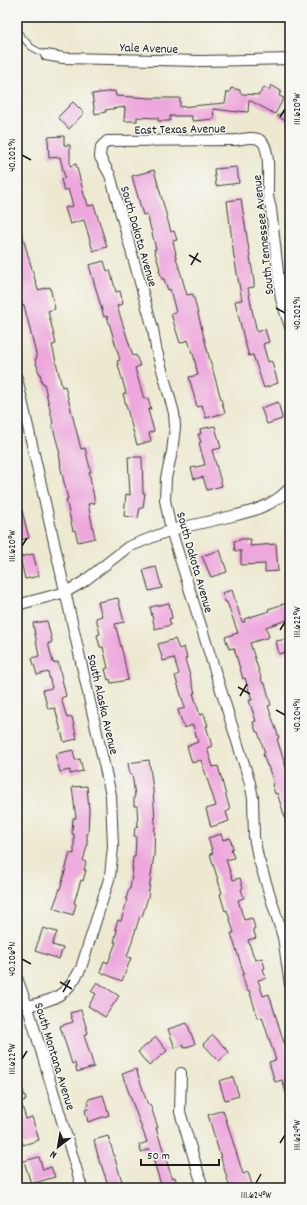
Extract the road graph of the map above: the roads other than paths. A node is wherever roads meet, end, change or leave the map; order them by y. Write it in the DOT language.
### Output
graph roads {
  1 [pos="17,31"];
  2 [pos="46,55"];
  3 [pos="290,59"];
  4 [pos="261,140"];
  5 [pos="101,147"];
  6 [pos="290,327"];
  7 [pos="17,378"];
  8 [pos="290,488"];
  9 [pos="171,530"];
  10 [pos="66,592"];
  11 [pos="17,605"];
  12 [pos="17,978"];
  13 [pos="290,985"];
  14 [pos="28,1006"];
  15 [pos="181,1073"];
  16 [pos="82,1188"];
  17 [pos="203,1188"];
  1 -- 2 [label="lane, Yale Avenue"];
  2 -- 3 [label="street, Yale Avenue"];
  4 -- 5 [label="street, East Texas Avenue"];
  4 -- 6 [label="street, South Tennessee Avenue"];
  5 -- 9 [label="street, South Dakota Avenue"];
  7 -- 10 [label="street, South Alaska Avenue"];
  8 -- 9 [label="street"];
  9 -- 10 [label="street"];
  9 -- 13 [label="street, South Dakota Avenue"];
  10 -- 11 [label="street"];
  10 -- 14 [label="street, South Alaska Avenue"];
  12 -- 14 [label="street, South Montana Avenue"];
  14 -- 16 [label="street, South Montana Avenue"];
  15 -- 17 [label="street"];
}
